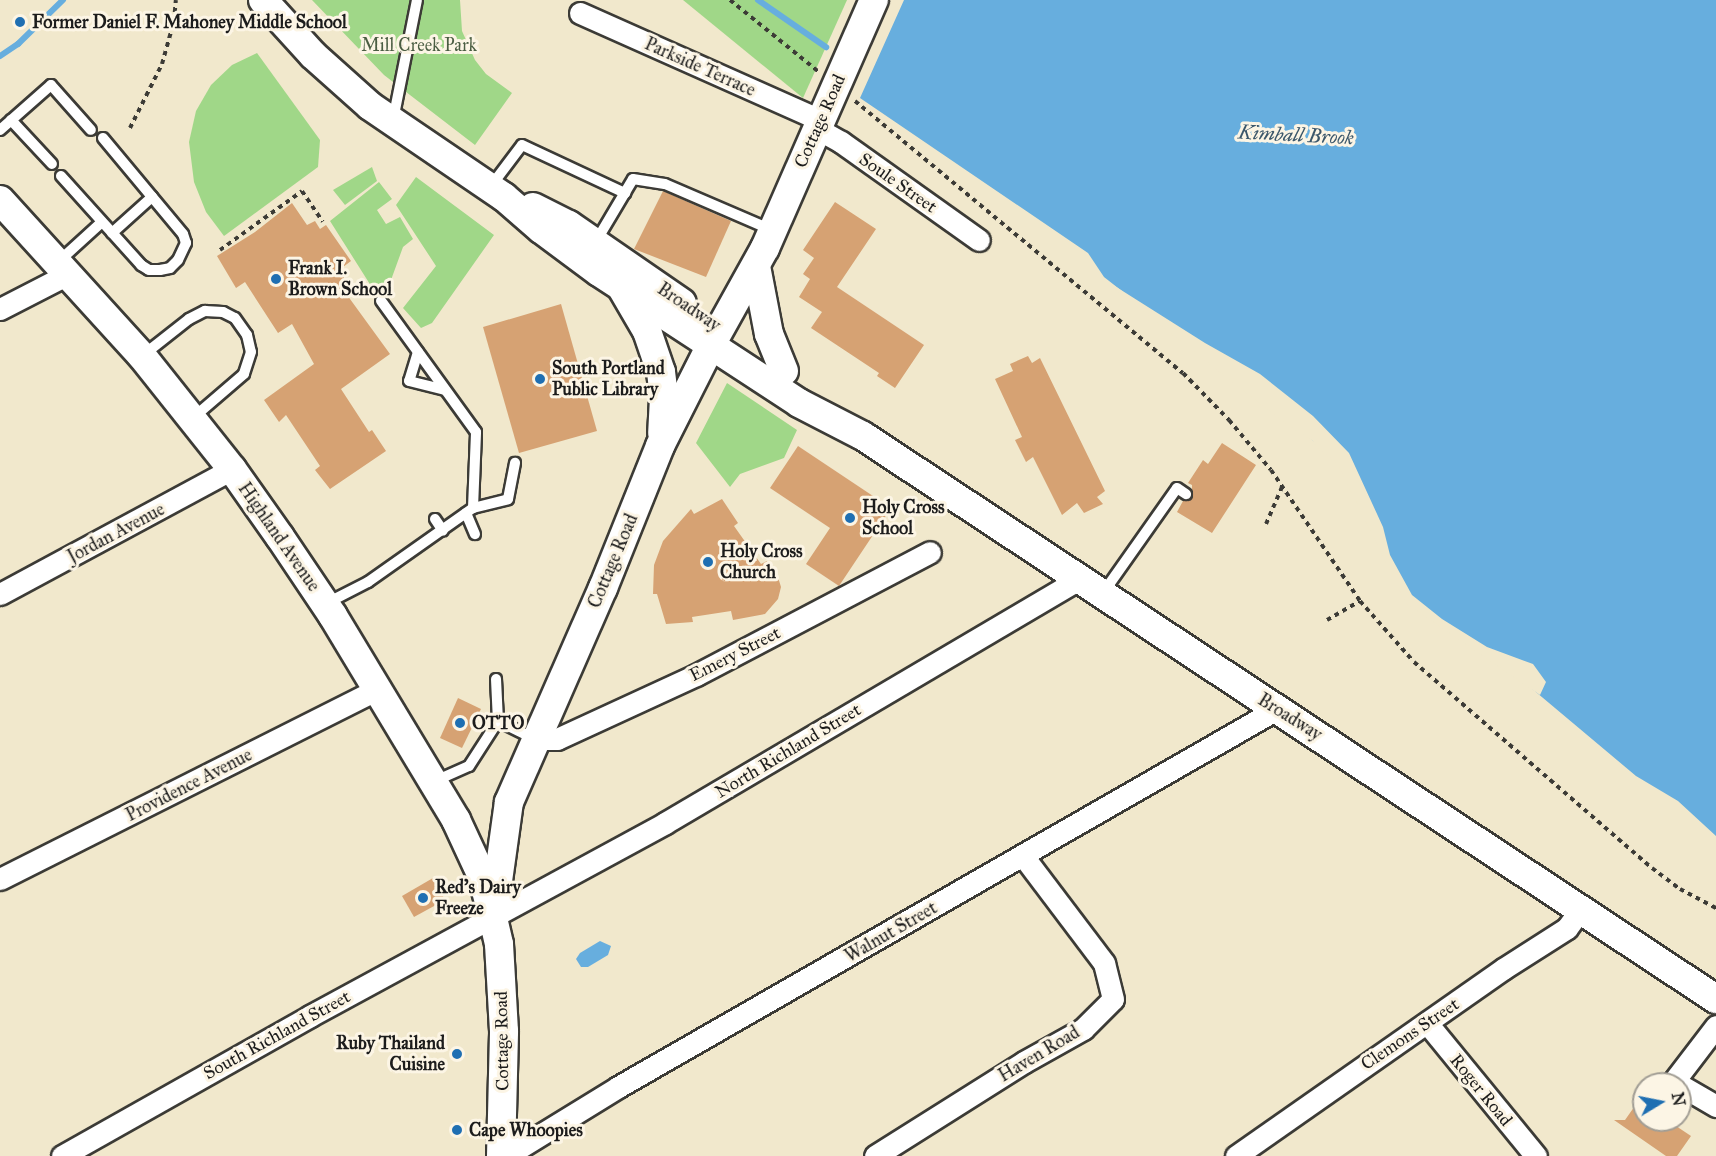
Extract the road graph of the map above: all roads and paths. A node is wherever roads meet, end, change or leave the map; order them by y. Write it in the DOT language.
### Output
graph roads {
  1 [pos="176,0"];
  2 [pos="263,0"];
  3 [pos="417,0"];
  4 [pos="729,0"];
  5 [pos="874,0"];
  6 [pos="580,13"];
  7 [pos="822,74"];
  8 [pos="850,97"];
  9 [pos="11,120"];
  10 [pos="393,121"];
  11 [pos="818,124"];
  12 [pos="130,128"];
  13 [pos="0,130"];
  14 [pos="91,130"];
  15 [pos="103,138"];
  16 [pos="52,164"];
  17 [pos="61,176"];
  18 [pos="497,192"];
  19 [pos="625,193"];
  20 [pos="152,197"];
  21 [pos="0,200"];
  22 [pos="102,222"];
  23 [pos="323,222"];
  24 [pos="772,231"];
  25 [pos="112,233"];
  26 [pos="979,240"];
  27 [pos="595,243"];
  28 [pos="220,250"];
  29 [pos="756,266"];
  30 [pos="63,268"];
  31 [pos="620,286"];
  32 [pos="381,301"];
  33 [pos="0,309"];
  34 [pos="716,337"];
  35 [pos="418,352"];
  36 [pos="142,356"];
  37 [pos="784,370"];
  38 [pos="445,390"];
  39 [pos="192,418"];
  40 [pos="863,436"];
  41 [pos="660,446"];
  42 [pos="514,463"];
  43 [pos="232,470"];
  44 [pos="1282,486"];
  45 [pos="1186,494"];
  46 [pos="469,511"];
  47 [pos="435,519"];
  48 [pos="1266,524"];
  49 [pos="443,531"];
  50 [pos="475,534"];
  51 [pos="930,552"];
  52 [pos="1079,579"];
  53 [pos="0,594"];
  54 [pos="1103,594"];
  55 [pos="1360,601"];
  56 [pos="325,604"];
  57 [pos="1327,620"];
  58 [pos="496,679"];
  59 [pos="378,689"];
  60 [pos="1277,709"];
  61 [pos="498,721"];
  62 [pos="535,739"];
  63 [pos="432,782"];
  64 [pos="1023,856"];
  65 [pos="0,879"];
  66 [pos="1716,908"];
  67 [pos="1581,909"];
  68 [pos="493,917"];
  69 [pos="1716,999"];
  70 [pos="1427,1023"];
  71 [pos="1716,1026"];
  72 [pos="1681,1072"];
  73 [pos="1692,1092"];
  74 [pos="1716,1106"];
  75 [pos="62,1156"];
  76 [pos="503,1156"];
  77 [pos="874,1156"];
  78 [pos="1236,1156"];
  79 [pos="1536,1156"];
  1 -- 12 [label="path"];
  2 -- 10 [label="main road, Broadway"];
  3 -- 10 [label="lane"];
  4 -- 7 [label="path"];
  5 -- 11 [label="main road, Cottage Road"];
  6 -- 11 [label="street, Parkside Terrace"];
  8 -- 44 [label="path"];
  9 -- 13 [label="lane"];
  9 -- 14 [label="lane"];
  9 -- 16 [label="lane"];
  10 -- 18 [label="main road, Broadway"];
  11 -- 24 [label="main road, Cottage Road"];
  11 -- 26 [label="street, Soule Street"];
  15 -- 20 [label="lane"];
  17 -- 22 [label="lane"];
  18 -- 19 [label="lane"];
  18 -- 27 [label="main road, Broadway"];
  18 -- 31 [label="main road, Broadway"];
  19 -- 24 [label="lane"];
  19 -- 27 [label="lane"];
  20 -- 25 [label="lane"];
  20 -- 25 [label="lane"];
  21 -- 30 [label="main road, Highland Avenue"];
  22 -- 25 [label="lane"];
  22 -- 30 [label="lane"];
  23 -- 28 [label="path"];
  24 -- 29 [label="main road, Cottage Road"];
  27 -- 34 [label="main road, Broadway"];
  29 -- 34 [label="main road, Cottage Road"];
  29 -- 37 [label="main road"];
  30 -- 33 [label="street"];
  30 -- 36 [label="main road, Highland Avenue"];
  31 -- 34 [label="main road, Broadway"];
  31 -- 41 [label="main road"];
  32 -- 35 [label="lane"];
  34 -- 37 [label="main road, Broadway"];
  34 -- 40 [label="main road, Broadway"];
  34 -- 41 [label="main road, Cottage Road"];
  35 -- 38 [label="lane"];
  35 -- 38 [label="lane"];
  36 -- 39 [label="main road, Highland Avenue"];
  36 -- 39 [label="lane"];
  37 -- 40 [label="main road, Broadway"];
  38 -- 46 [label="lane"];
  39 -- 43 [label="main road, Highland Avenue"];
  40 -- 52 [label="main road, Broadway"];
  41 -- 62 [label="main road, Cottage Road"];
  42 -- 46 [label="lane"];
  43 -- 53 [label="street, Jordan Avenue"];
  43 -- 56 [label="main road, Highland Avenue"];
  44 -- 48 [label="path"];
  44 -- 55 [label="path"];
  45 -- 54 [label="lane"];
  46 -- 49 [label="lane"];
  46 -- 50 [label="lane"];
  47 -- 49 [label="lane"];
  49 -- 56 [label="lane"];
  51 -- 62 [label="street, Emery Street"];
  52 -- 54 [label="main road, Broadway"];
  52 -- 68 [label="street, North Richland Street"];
  54 -- 60 [label="main road, Broadway"];
  55 -- 57 [label="path"];
  55 -- 66 [label="path"];
  56 -- 59 [label="main road, Highland Avenue"];
  58 -- 61 [label="lane"];
  59 -- 63 [label="main road, Highland Avenue"];
  59 -- 65 [label="street, Providence Avenue"];
  60 -- 64 [label="street, Walnut Street"];
  60 -- 67 [label="main road, Broadway"];
  61 -- 62 [label="lane"];
  61 -- 63 [label="lane"];
  62 -- 68 [label="main road, Cottage Road"];
  63 -- 68 [label="main road, Highland Avenue"];
  64 -- 76 [label="street, Walnut Street"];
  64 -- 77 [label="street, Haven Road"];
  67 -- 69 [label="main road, Broadway"];
  67 -- 70 [label="street, Clemons Street"];
  68 -- 75 [label="street, South Richland Street"];
  68 -- 76 [label="main road, Cottage Road"];
  70 -- 78 [label="street, Clemons Street"];
  70 -- 79 [label="street, Roger Road"];
  71 -- 72 [label="street"];
  73 -- 74 [label="street"];
}
